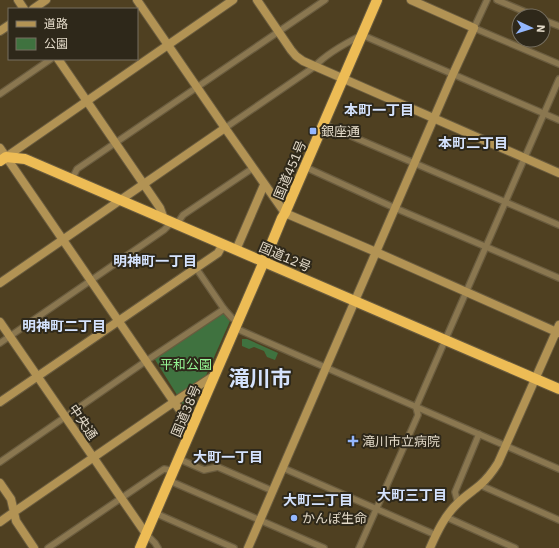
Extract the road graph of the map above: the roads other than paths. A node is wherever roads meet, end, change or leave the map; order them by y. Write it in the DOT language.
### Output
graph roads {
  1 [pos="46,0"];
  2 [pos="137,0"];
  3 [pos="233,0"];
  4 [pos="257,0"];
  5 [pos="325,0"];
  6 [pos="377,0"];
  7 [pos="411,0"];
  8 [pos="487,0"];
  9 [pos="498,0"];
  10 [pos="34,8"];
  11 [pos="516,8"];
  12 [pos="8,26"];
  13 [pos="474,28"];
  14 [pos="0,32"];
  15 [pos="279,32"];
  16 [pos="362,35"];
  17 [pos="168,44"];
  18 [pos="50,60"];
  19 [pos="59,60"];
  20 [pos="559,64"];
  21 [pos="314,67"];
  22 [pos="452,74"];
  23 [pos="343,79"];
  24 [pos="559,79"];
  25 [pos="198,88"];
  26 [pos="0,94"];
  27 [pos="87,100"];
  28 [pos="544,113"];
  29 [pos="434,118"];
  30 [pos="559,120"];
  31 [pos="323,124"];
  32 [pos="225,128"];
  33 [pos="116,143"];
  34 [pos="2,155"];
  35 [pos="525,158"];
  36 [pos="414,163"];
  37 [pos="305,167"];
  38 [pos="253,168"];
  39 [pos="559,173"];
  40 [pos="72,179"];
  41 [pos="144,184"];
  42 [pos="264,185"];
  43 [pos="121,200"];
  44 [pos="505,202"];
  45 [pos="395,208"];
  46 [pos="285,213"];
  47 [pos="171,221"];
  48 [pos="559,226"];
  49 [pos="63,240"];
  50 [pos="223,244"];
  51 [pos="486,246"];
  52 [pos="236,250"];
  53 [pos="376,252"];
  54 [pos="264,262"];
  55 [pos="196,268"];
  56 [pos="559,278"];
  57 [pos="91,280"];
  58 [pos="0,283"];
  59 [pos="466,291"];
  60 [pos="355,301"];
  61 [pos="224,309"];
  62 [pos="119,321"];
  63 [pos="0,322"];
  64 [pos="237,325"];
  65 [pos="558,330"];
  66 [pos="9,336"];
  67 [pos="446,340"];
  68 [pos="0,343"];
  69 [pos="146,361"];
  70 [pos="326,368"];
  71 [pos="215,376"];
  72 [pos="37,377"];
  73 [pos="536,379"];
  74 [pos="559,389"];
  75 [pos="0,402"];
  76 [pos="174,402"];
  77 [pos="416,407"];
  78 [pos="65,417"];
  79 [pos="192,427"];
  80 [pos="479,434"];
  81 [pos="506,446"];
  82 [pos="93,458"];
  83 [pos="179,459"];
  84 [pos="0,462"];
  85 [pos="283,468"];
  86 [pos="559,469"];
  87 [pos="174,471"];
  88 [pos="170,481"];
  89 [pos="0,483"];
  90 [pos="480,485"];
  91 [pos="273,491"];
  92 [pos="121,498"];
  93 [pos="458,503"];
  94 [pos="377,508"];
  95 [pos="14,512"];
  96 [pos="155,513"];
  97 [pos="446,517"];
  98 [pos="260,520"];
  99 [pos="559,520"];
  100 [pos="0,522"];
  101 [pos="146,534"];
  102 [pos="436,535"];
  103 [pos="34,548"];
  104 [pos="48,548"];
  105 [pos="140,548"];
  106 [pos="158,548"];
  107 [pos="234,548"];
  108 [pos="248,548"];
  109 [pos="324,548"];
  110 [pos="359,548"];
  111 [pos="430,548"];
  112 [pos="515,548"];
  1 -- 10 [label="street"];
  2 -- 17 [label="street"];
  3 -- 17 [label="street"];
  4 -- 15 [label="street"];
  5 -- 15 [label="street"];
  6 -- 16 [label="highway, 国道451号"];
  7 -- 13 [label="street"];
  8 -- 13 [label="street"];
  9 -- 11 [label="street"];
  12 -- 14 [label="street"];
  13 -- 20 [label="street"];
  13 -- 22 [label="street"];
  15 -- 21 [label="street"];
  15 -- 25 [label="street"];
  16 -- 21 [label="street"];
  16 -- 22 [label="street"];
  16 -- 23 [label="highway, 国道451号"];
  17 -- 25 [label="street"];
  17 -- 27 [label="street"];
  18 -- 26 [label="street"];
  19 -- 27 [label="street"];
  21 -- 23 [label="street"];
  21 -- 32 [label="street"];
  22 -- 28 [label="street"];
  22 -- 29 [label="street"];
  23 -- 29 [label="street"];
  23 -- 31 [label="highway, 国道451号"];
  24 -- 28 [label="street"];
  25 -- 32 [label="street"];
  25 -- 33 [label="street"];
  27 -- 33 [label="street"];
  27 -- 34 [label="street"];
  28 -- 30 [label="street"];
  28 -- 35 [label="street"];
  29 -- 35 [label="street"];
  29 -- 36 [label="street"];
  31 -- 36 [label="street"];
  31 -- 37 [label="highway, 国道451号"];
  32 -- 38 [label="street"];
  32 -- 41 [label="street"];
  33 -- 40 [label="street"];
  33 -- 41 [label="street"];
  34 -- 40 [label="highway, 国道12号"];
  34 -- 49 [label="street"];
  35 -- 39 [label="street"];
  35 -- 44 [label="street"];
  36 -- 44 [label="street"];
  36 -- 45 [label="street"];
  37 -- 45 [label="street"];
  37 -- 46 [label="highway, 国道451号"];
  38 -- 42 [label="street"];
  38 -- 47 [label="street"];
  40 -- 43 [label="highway, 国道12号"];
  41 -- 43 [label="street"];
  41 -- 47 [label="street"];
  42 -- 46 [label="street"];
  42 -- 52 [label="street"];
  43 -- 47 [label="highway, 国道12号"];
  43 -- 49 [label="street"];
  44 -- 48 [label="street"];
  44 -- 51 [label="street"];
  45 -- 51 [label="street"];
  45 -- 53 [label="street"];
  46 -- 53 [label="street"];
  46 -- 54 [label="highway, 国道451号"];
  47 -- 50 [label="highway, 国道12号"];
  47 -- 57 [label="street"];
  49 -- 57 [label="street"];
  49 -- 58 [label="street"];
  50 -- 52 [label="highway, 国道12号"];
  50 -- 55 [label="street"];
  51 -- 56 [label="street"];
  51 -- 59 [label="street"];
  52 -- 54 [label="highway, 国道12号"];
  53 -- 59 [label="street"];
  53 -- 60 [label="street"];
  54 -- 60 [label="highway, 国道12号"];
  54 -- 64 [label="highway, 国道38号"];
  55 -- 61 [label="street"];
  55 -- 62 [label="street"];
  57 -- 62 [label="street"];
  57 -- 66 [label="street"];
  59 -- 65 [label="street"];
  59 -- 67 [label="street"];
  60 -- 67 [label="highway, 国道12号"];
  60 -- 70 [label="street"];
  61 -- 64 [label="street"];
  61 -- 69 [label="street"];
  62 -- 69 [label="street"];
  62 -- 72 [label="street"];
  63 -- 66 [label="street, 中央通"];
  64 -- 70 [label="street"];
  64 -- 71 [label="highway, 国道38号"];
  65 -- 73 [label="street"];
  66 -- 68 [label="street"];
  66 -- 72 [label="street, 中央通"];
  67 -- 73 [label="highway, 国道12号"];
  67 -- 77 [label="street"];
  69 -- 76 [label="street"];
  69 -- 78 [label="street"];
  70 -- 77 [label="street"];
  70 -- 85 [label="street"];
  71 -- 76 [label="street"];
  71 -- 79 [label="highway, 国道38号"];
  72 -- 75 [label="street"];
  72 -- 78 [label="street, 中央通"];
  73 -- 74 [label="highway, 国道12号"];
  73 -- 81 [label="street"];
  76 -- 79 [label="street"];
  76 -- 82 [label="street"];
  77 -- 80 [label="street"];
  77 -- 94 [label="street"];
  78 -- 82 [label="street, 中央通"];
  78 -- 84 [label="street"];
  79 -- 83 [label="highway, 国道38号"];
  80 -- 81 [label="street"];
  80 -- 93 [label="street"];
  81 -- 86 [label="street"];
  81 -- 90 [label="street"];
  82 -- 92 [label="street, 中央通"];
  82 -- 95 [label="street"];
  83 -- 87 [label="highway, 国道38号"];
  83 -- 91 [label="street"];
  85 -- 91 [label="street"];
  85 -- 94 [label="street"];
  87 -- 88 [label="highway, 国道38号"];
  87 -- 92 [label="street"];
  88 -- 96 [label="highway, 国道38号"];
  88 -- 98 [label="street"];
  89 -- 95 [label="street"];
  90 -- 93 [label="street"];
  90 -- 99 [label="street"];
  91 -- 98 [label="street"];
  92 -- 101 [label="street, 中央通"];
  92 -- 104 [label="street"];
  93 -- 97 [label="street"];
  94 -- 102 [label="street"];
  94 -- 110 [label="street"];
  95 -- 100 [label="street"];
  95 -- 103 [label="street"];
  96 -- 101 [label="highway, 国道38号"];
  96 -- 107 [label="street"];
  97 -- 102 [label="street"];
  97 -- 112 [label="street"];
  98 -- 108 [label="street"];
  98 -- 109 [label="street"];
  101 -- 105 [label="highway, 国道38号"];
  101 -- 106 [label="street"];
  102 -- 111 [label="street"];
}
